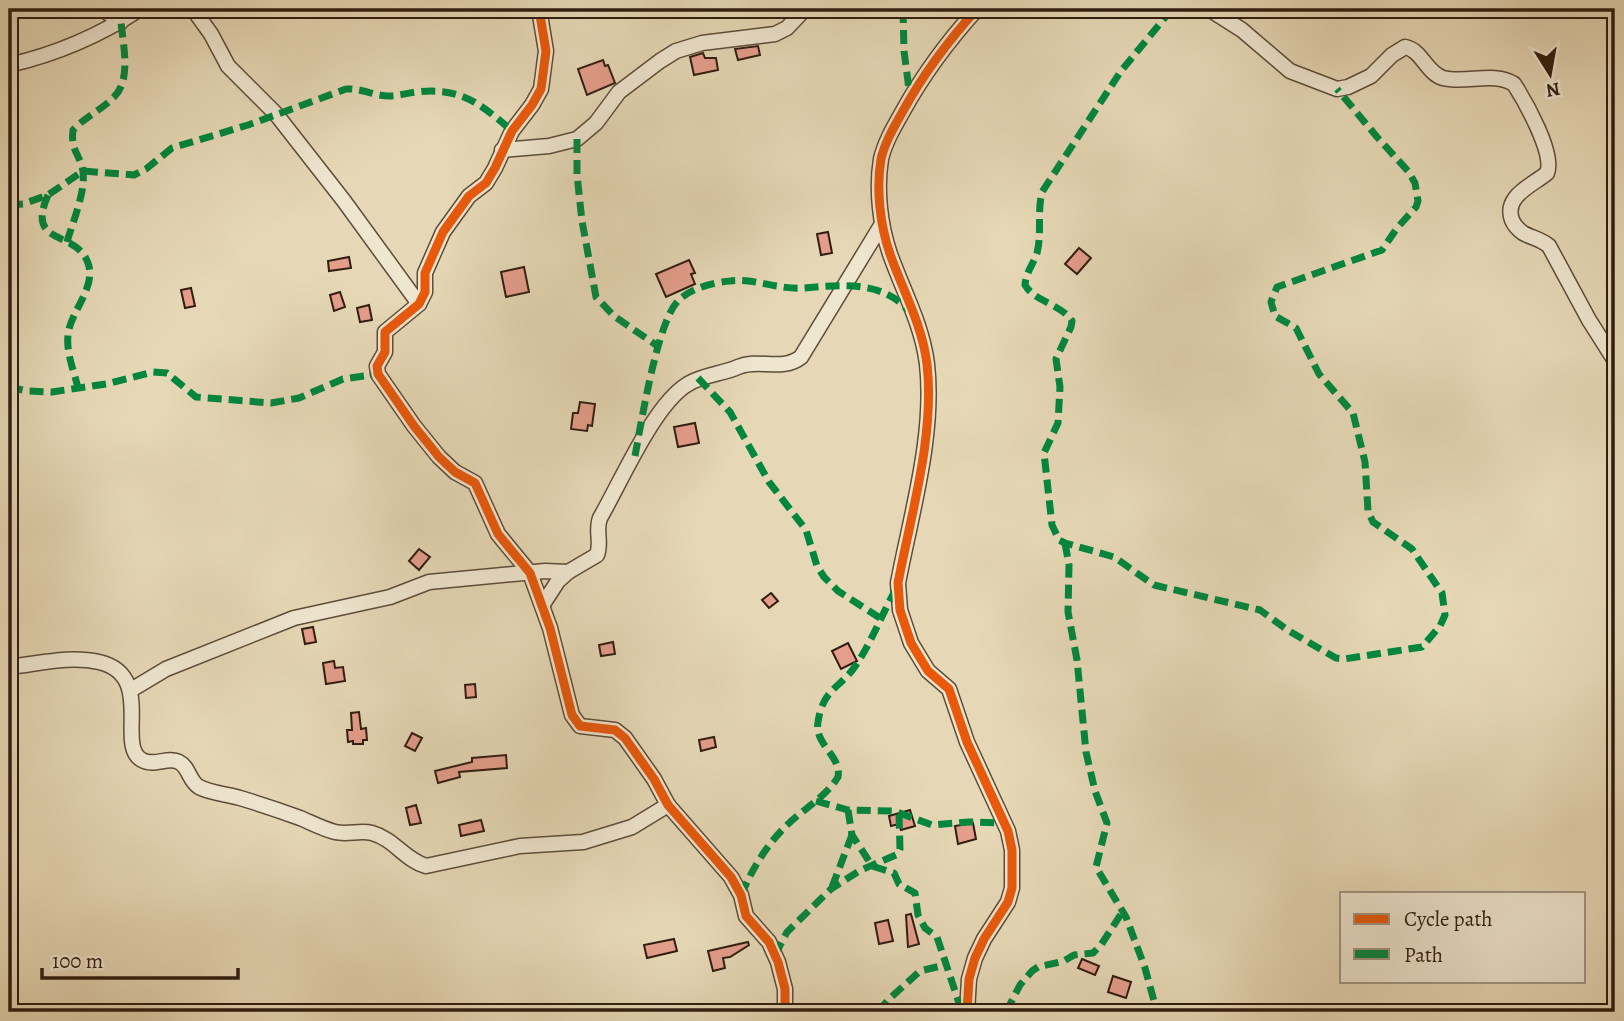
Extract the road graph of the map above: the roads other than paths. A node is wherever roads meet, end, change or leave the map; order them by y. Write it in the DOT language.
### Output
graph roads {
  1 [pos="102,9"];
  2 [pos="140,9"];
  3 [pos="193,9"];
  4 [pos="539,9"];
  5 [pos="805,9"];
  6 [pos="977,9"];
  7 [pos="1209,9"];
  8 [pos="121,22"];
  9 [pos="9,65"];
  10 [pos="502,150"];
  11 [pos="882,224"];
  12 [pos="419,304"];
  13 [pos="1615,361"];
  14 [pos="568,572"];
  15 [pos="530,573"];
  16 [pos="542,604"];
  17 [pos="9,667"];
  18 [pos="131,690"];
  19 [pos="668,805"];
  20 [pos="785,1012"];
  21 [pos="967,1012"];
  1 -- 8 [label="street"];
  2 -- 8 [label="street"];
  3 -- 12 [label="street"];
  4 -- 10 [label="street"];
  5 -- 10 [label="street"];
  6 -- 11 [label="street"];
  7 -- 13 [label="street"];
  8 -- 9 [label="street"];
  10 -- 12 [label="street"];
  11 -- 14 [label="street"];
  11 -- 21 [label="street"];
  12 -- 15 [label="street"];
  14 -- 15 [label="street"];
  14 -- 16 [label="street"];
  15 -- 16 [label="street"];
  15 -- 18 [label="street"];
  16 -- 19 [label="street"];
  17 -- 18 [label="street"];
  18 -- 19 [label="street"];
  19 -- 20 [label="street"];
}
